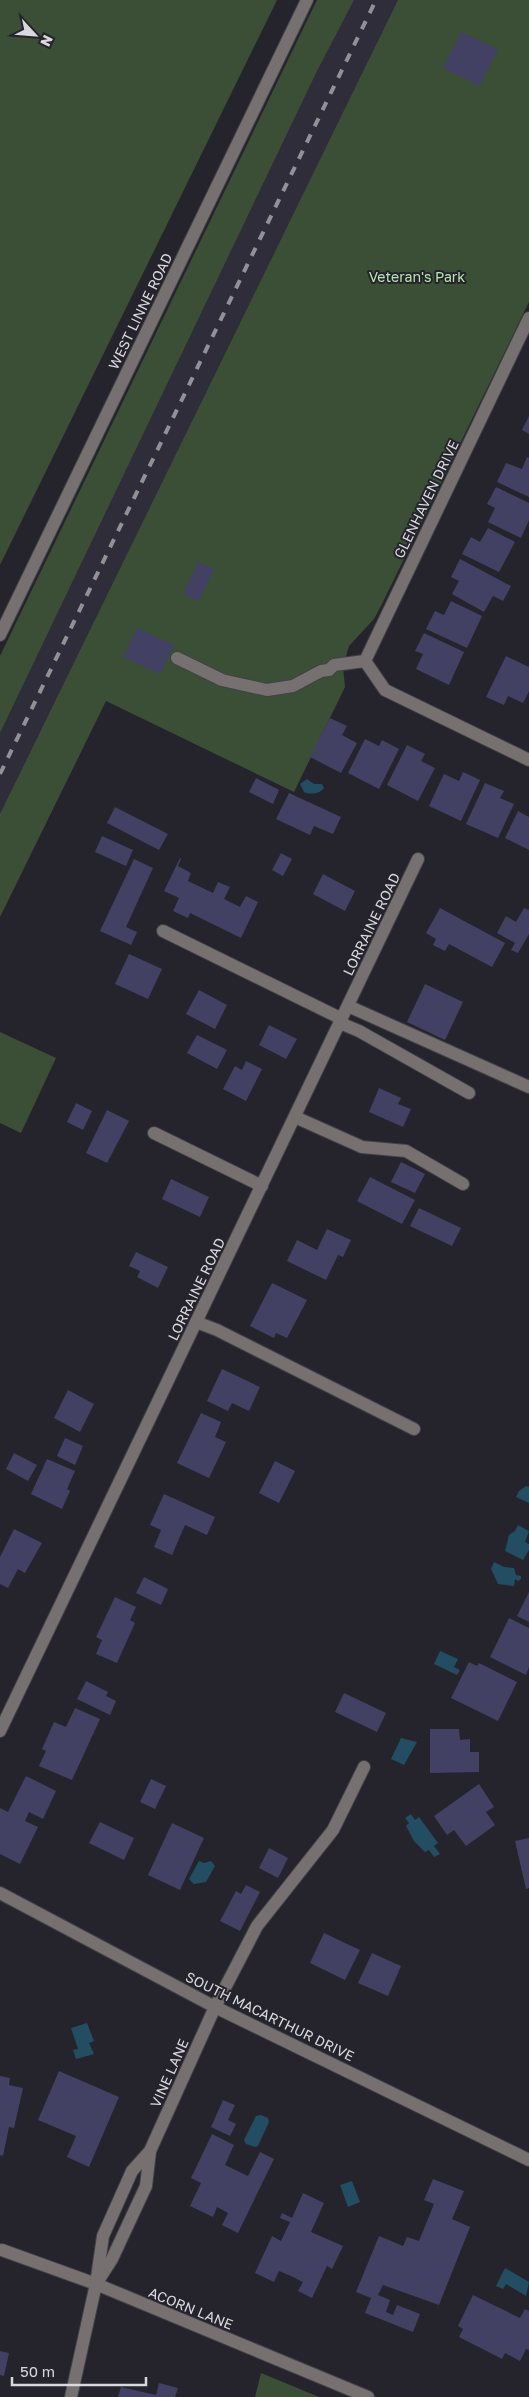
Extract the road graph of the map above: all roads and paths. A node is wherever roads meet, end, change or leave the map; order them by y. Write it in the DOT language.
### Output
graph roads {
  1 [pos="307,0"];
  2 [pos="529,318"];
  3 [pos="0,635"];
  4 [pos="177,658"];
  5 [pos="364,661"];
  6 [pos="529,760"];
  7 [pos="418,859"];
  8 [pos="163,931"];
  9 [pos="348,1006"];
  10 [pos="341,1021"];
  11 [pos="529,1087"];
  12 [pos="469,1093"];
  13 [pos="295,1117"];
  14 [pos="154,1133"];
  15 [pos="463,1184"];
  16 [pos="262,1186"];
  17 [pos="196,1322"];
  18 [pos="414,1429"];
  19 [pos="0,1731"];
  20 [pos="364,1767"];
  21 [pos="0,1893"];
  22 [pos="215,2006"];
  23 [pos="150,2151"];
  24 [pos="529,2160"];
  25 [pos="2,2250"];
  26 [pos="96,2284"];
  27 [pos="71,2397"];
  28 [pos="368,2397"];
  1 -- 3 [label="street, WEST LINNE ROAD"];
  2 -- 5 [label="street, GLENHAVEN DRIVE"];
  4 -- 5 [label="street"];
  5 -- 6 [label="street"];
  7 -- 9 [label="street, LORRAINE ROAD"];
  8 -- 10 [label="street"];
  9 -- 10 [label="street, LORRAINE ROAD"];
  9 -- 11 [label="street"];
  10 -- 12 [label="street"];
  10 -- 13 [label="street, LORRAINE ROAD"];
  13 -- 15 [label="street"];
  13 -- 16 [label="street, LORRAINE ROAD"];
  14 -- 16 [label="street"];
  16 -- 17 [label="street, LORRAINE ROAD"];
  17 -- 18 [label="street"];
  17 -- 19 [label="street, LORRAINE ROAD"];
  20 -- 22 [label="street, VINE LANE"];
  21 -- 22 [label="street, SOUTH MACARTHUR DRIVE"];
  22 -- 23 [label="street, VINE LANE"];
  22 -- 24 [label="street, SOUTH MACARTHUR DRIVE"];
  23 -- 26 [label="street, VINE LANE"];
  23 -- 26 [label="street, VINE LANE"];
  25 -- 26 [label="street, ACORN LANE"];
  26 -- 27 [label="street, VINE LANE"];
  26 -- 28 [label="street, ACORN LANE"];
}
